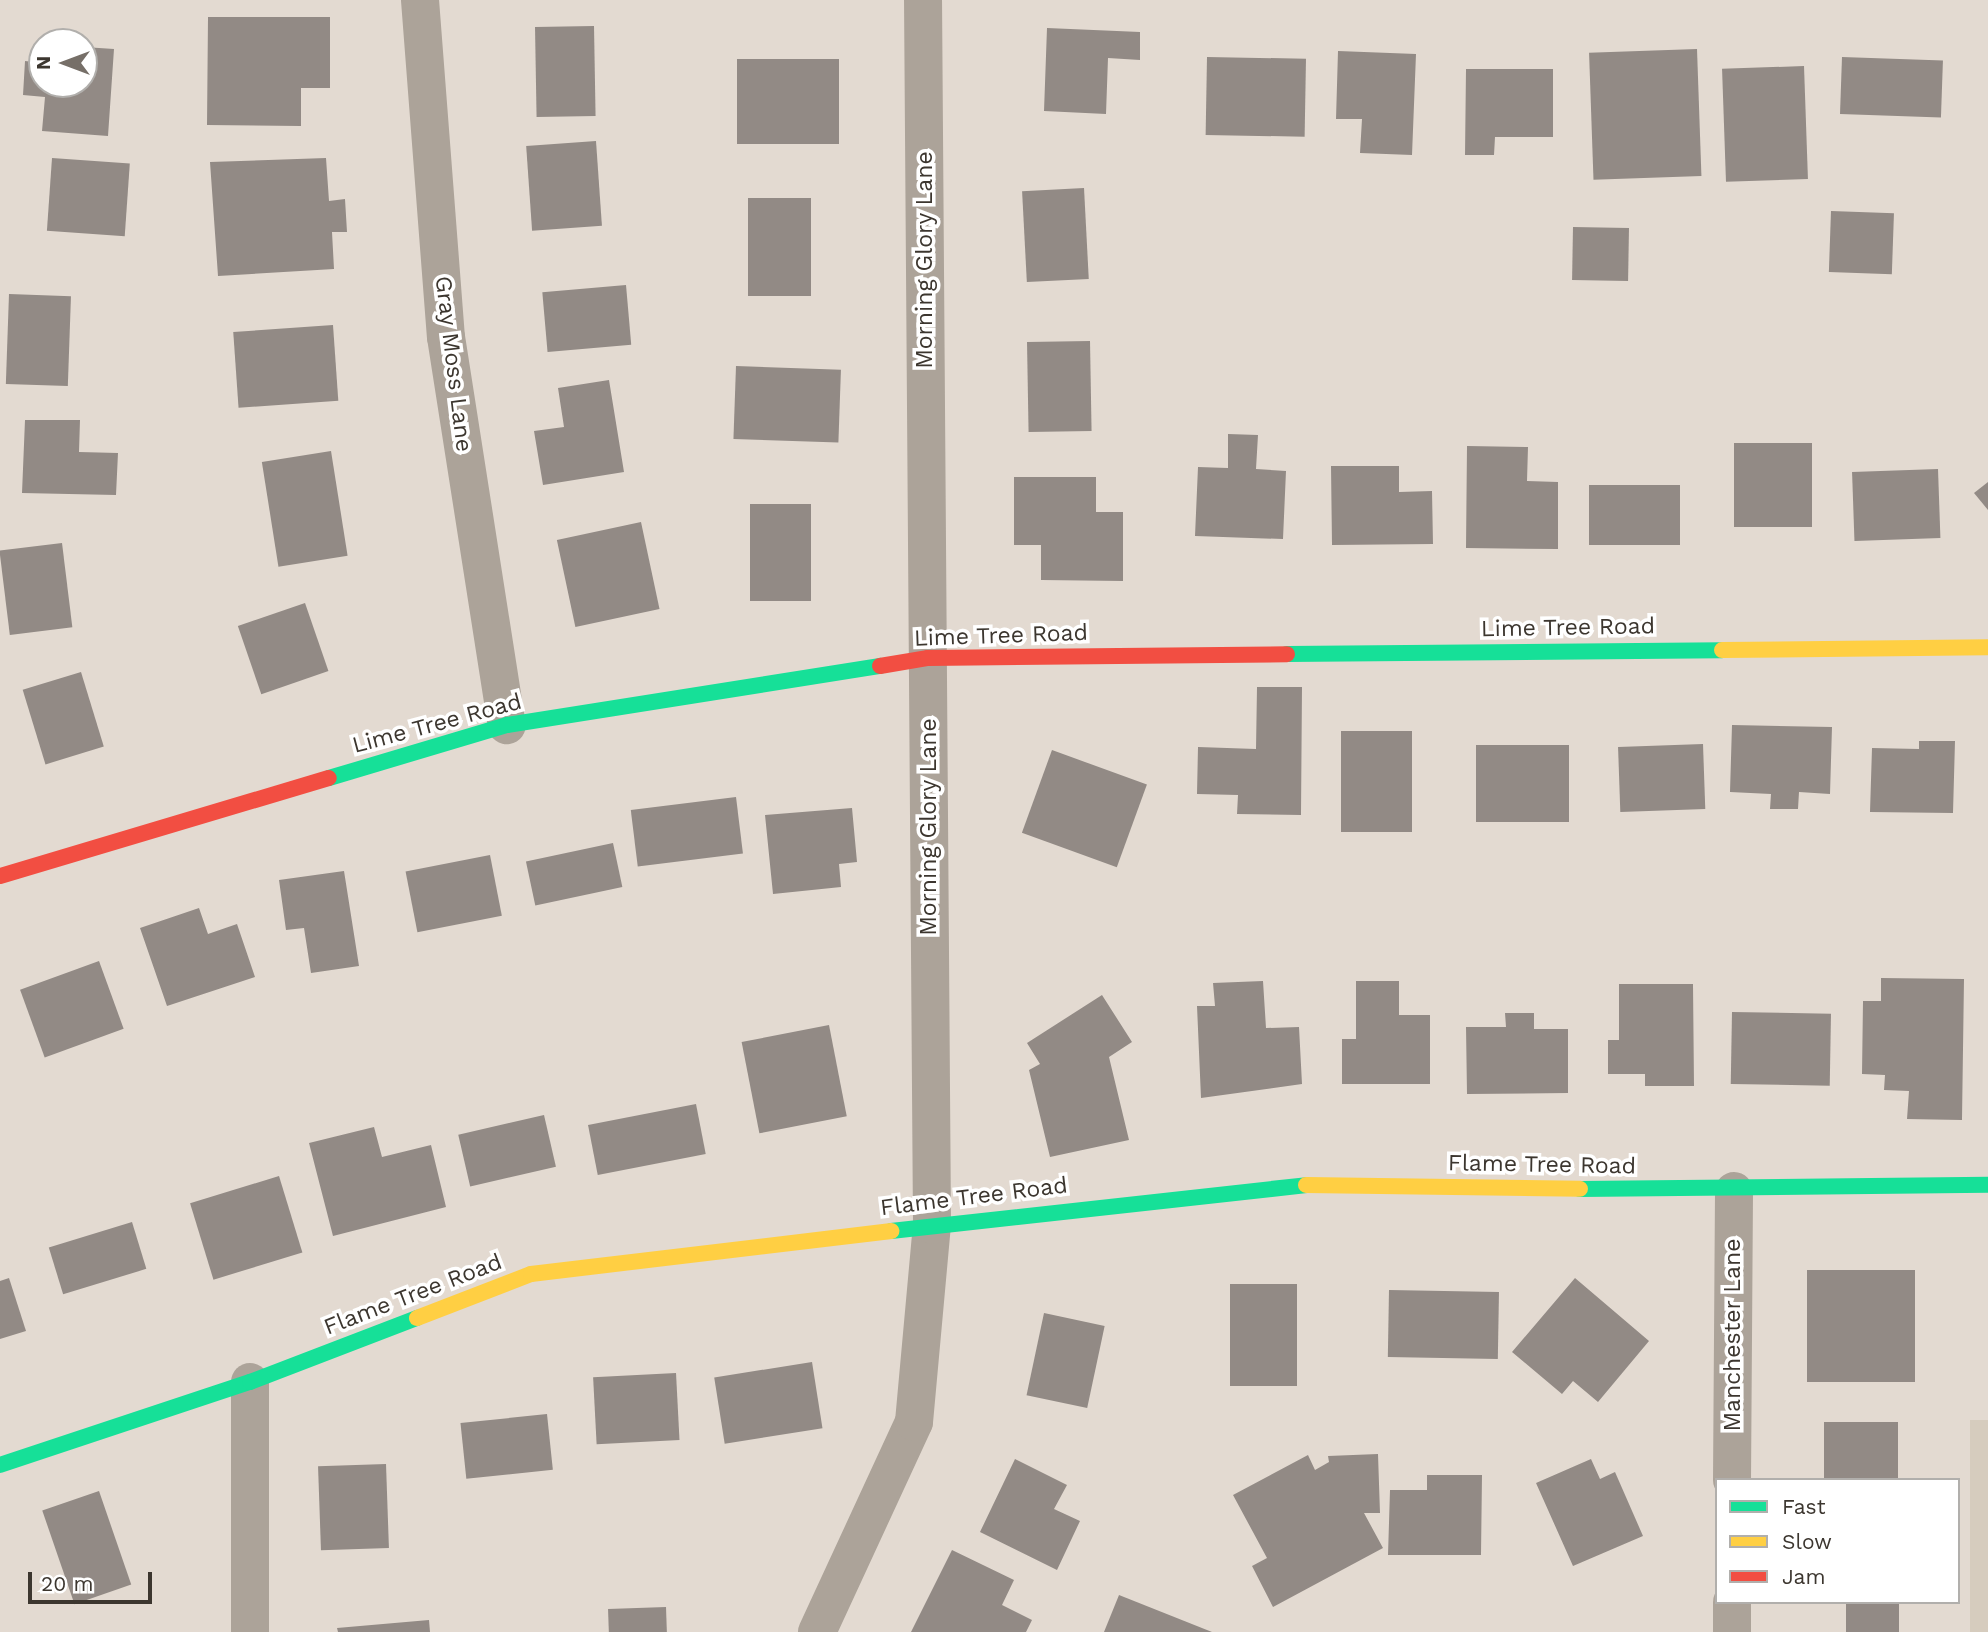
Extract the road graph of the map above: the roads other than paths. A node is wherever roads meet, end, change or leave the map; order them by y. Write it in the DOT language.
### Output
graph roads {
  1 [pos="420,0"];
  2 [pos="923,0"];
  3 [pos="1988,647"];
  4 [pos="928,658"];
  5 [pos="507,725"];
  6 [pos="0,876"];
  7 [pos="1988,1185"];
  8 [pos="1734,1191"];
  9 [pos="932,1225"];
  10 [pos="250,1381"];
  11 [pos="0,1465"];
  12 [pos="1732,1478"];
  13 [pos="1732,1604"];
  14 [pos="250,1632"];
  15 [pos="817,1632"];
  16 [pos="1732,1632"];
  1 -- 5 [label="street, Gray Moss Lane"];
  2 -- 4 [label="street, Morning Glory Lane"];
  3 -- 4 [label="street, Lime Tree Road"];
  4 -- 5 [label="street, Lime Tree Road"];
  4 -- 9 [label="street, Morning Glory Lane"];
  5 -- 6 [label="street, Lime Tree Road"];
  7 -- 8 [label="street, Flame Tree Road"];
  8 -- 9 [label="street, Flame Tree Road"];
  8 -- 12 [label="street, Manchester Lane"];
  9 -- 10 [label="street, Flame Tree Road"];
  9 -- 15 [label="street, Morning Glory Lane"];
  10 -- 11 [label="street, Flame Tree Road"];
  10 -- 14 [label="street"];
  13 -- 16 [label="street"];
}
